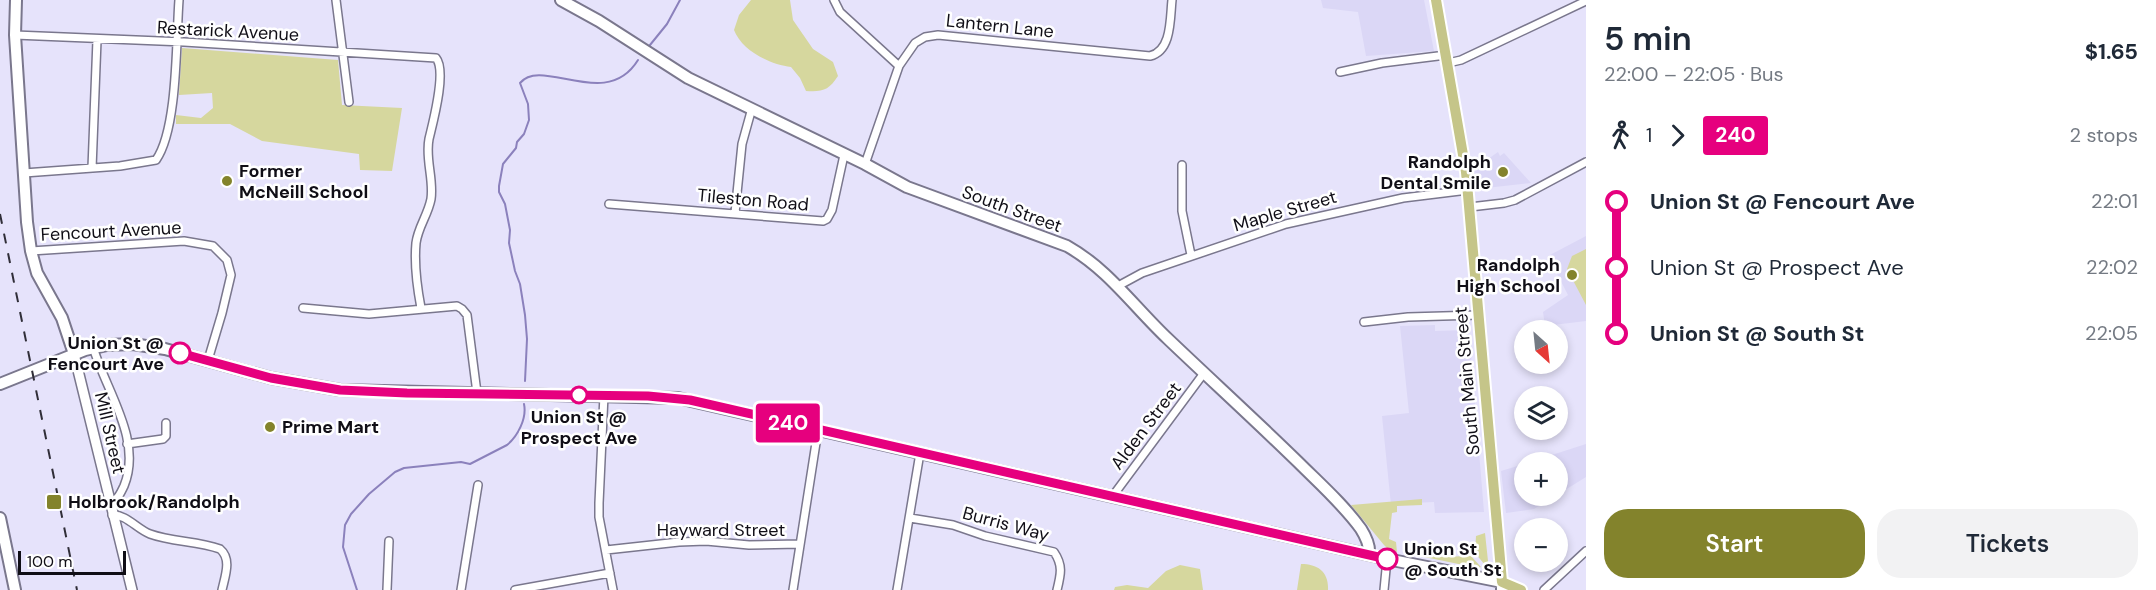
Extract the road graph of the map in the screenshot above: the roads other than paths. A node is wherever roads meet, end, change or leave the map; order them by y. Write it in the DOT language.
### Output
graph roads {
  1 [pos="16,0"];
  2 [pos="179,0"];
  3 [pos="336,0"];
  4 [pos="561,0"];
  5 [pos="834,0"];
  6 [pos="1173,0"];
  7 [pos="1436,0"];
  8 [pos="1586,1"];
  9 [pos="15,35"];
  10 [pos="97,40"];
  11 [pos="176,42"];
  12 [pos="343,53"];
  13 [pos="1447,59"];
  14 [pos="898,66"];
  15 [pos="1340,72"];
  16 [pos="349,102"];
  17 [pos="752,108"];
  18 [pos="844,154"];
  19 [pos="1586,162"];
  20 [pos="865,164"];
  21 [pos="1182,165"];
  22 [pos="92,168"];
  23 [pos="24,173"];
  24 [pos="1468,190"];
  25 [pos="609,204"];
  26 [pos="1470,207"];
  27 [pos="735,213"];
  28 [pos="31,251"];
  29 [pos="1191,255"];
  30 [pos="1118,286"];
  31 [pos="303,308"];
  32 [pos="421,308"];
  33 [pos="1478,315"];
  34 [pos="1364,322"];
  35 [pos="93,347"];
  36 [pos="74,354"];
  37 [pos="208,360"];
  38 [pos="1204,373"];
  39 [pos="0,384"];
  40 [pos="477,393"];
  41 [pos="604,395"];
  42 [pos="166,423"];
  43 [pos="818,430"];
  44 [pos="127,444"];
  45 [pos="920,453"];
  46 [pos="478,485"];
  47 [pos="1112,497"];
  48 [pos="109,503"];
  49 [pos="112,515"];
  50 [pos="0,518"];
  51 [pos="910,518"];
  52 [pos="389,542"];
  53 [pos="801,544"];
  54 [pos="606,550"];
  55 [pos="1586,551"];
  56 [pos="1369,554"];
  57 [pos="1387,559"];
  58 [pos="610,573"];
  59 [pos="1502,586"];
  60 [pos="15,590"];
  61 [pos="132,590"];
  62 [pos="222,590"];
  63 [pos="387,590"];
  64 [pos="461,590"];
  65 [pos="515,590"];
  66 [pos="613,590"];
  67 [pos="793,590"];
  68 [pos="897,590"];
  69 [pos="1058,590"];
  70 [pos="1384,590"];
  71 [pos="1521,590"];
  72 [pos="1544,590"];
  1 -- 9 [label="main road"];
  2 -- 11 [label="street"];
  3 -- 12 [label="street"];
  4 -- 17 [label="main road, South Street"];
  5 -- 14 [label="street"];
  6 -- 14 [label="street, Lantern Lane"];
  7 -- 13 [label="main road, South Main Street"];
  8 -- 13 [label="street"];
  9 -- 10 [label="street, Restarick Avenue"];
  9 -- 23 [label="main road"];
  10 -- 11 [label="street, Restarick Avenue"];
  10 -- 22 [label="street"];
  11 -- 12 [label="street, Restarick Avenue"];
  11 -- 22 [label="street"];
  12 -- 16 [label="street"];
  12 -- 32 [label="street, Restarick Avenue"];
  13 -- 15 [label="street"];
  13 -- 24 [label="main road, South Main Street"];
  14 -- 20 [label="street, Lantern Lane"];
  17 -- 18 [label="main road, South Street"];
  17 -- 27 [label="street"];
  18 -- 20 [label="main road, South Street"];
  18 -- 27 [label="street, Tileston Road"];
  19 -- 26 [label="street"];
  20 -- 30 [label="main road, South Street"];
  21 -- 29 [label="street"];
  22 -- 23 [label="street"];
  23 -- 28 [label="main road"];
  24 -- 26 [label="main road, South Main Street"];
  24 -- 29 [label="street, Maple Street"];
  25 -- 27 [label="street, Tileston Road"];
  26 -- 33 [label="main road, South Main Street"];
  28 -- 36 [label="main road"];
  28 -- 37 [label="street, Fencourt Avenue"];
  29 -- 30 [label="street, Maple Street"];
  30 -- 38 [label="main road, South Street"];
  31 -- 32 [label="street"];
  32 -- 40 [label="street"];
  33 -- 34 [label="street"];
  33 -- 59 [label="main road, South Main Street"];
  35 -- 36 [label="main road"];
  35 -- 37 [label="main road"];
  35 -- 44 [label="street"];
  36 -- 39 [label="main road"];
  36 -- 48 [label="street, Mill Street"];
  37 -- 40 [label="main road"];
  38 -- 47 [label="street, Alden Street"];
  38 -- 56 [label="main road, South Street"];
  40 -- 41 [label="main road"];
  41 -- 43 [label="main road"];
  41 -- 54 [label="street"];
  42 -- 44 [label="street"];
  43 -- 45 [label="main road"];
  43 -- 53 [label="street"];
  44 -- 48 [label="street"];
  45 -- 47 [label="main road"];
  45 -- 51 [label="street"];
  46 -- 64 [label="street"];
  47 -- 56 [label="main road"];
  48 -- 49 [label="street, Mill Street"];
  49 -- 61 [label="street, Mill Street"];
  49 -- 62 [label="street"];
  50 -- 60 [label="main road"];
  51 -- 68 [label="street"];
  51 -- 69 [label="street, Burris Way"];
  52 -- 63 [label="street"];
  53 -- 54 [label="street, Hayward Street"];
  53 -- 67 [label="street"];
  54 -- 58 [label="street"];
  55 -- 72 [label="street"];
  56 -- 57 [label="main road"];
  57 -- 59 [label="main road"];
  57 -- 70 [label="street"];
  58 -- 65 [label="street"];
  58 -- 66 [label="street"];
  59 -- 71 [label="main road"];
}
